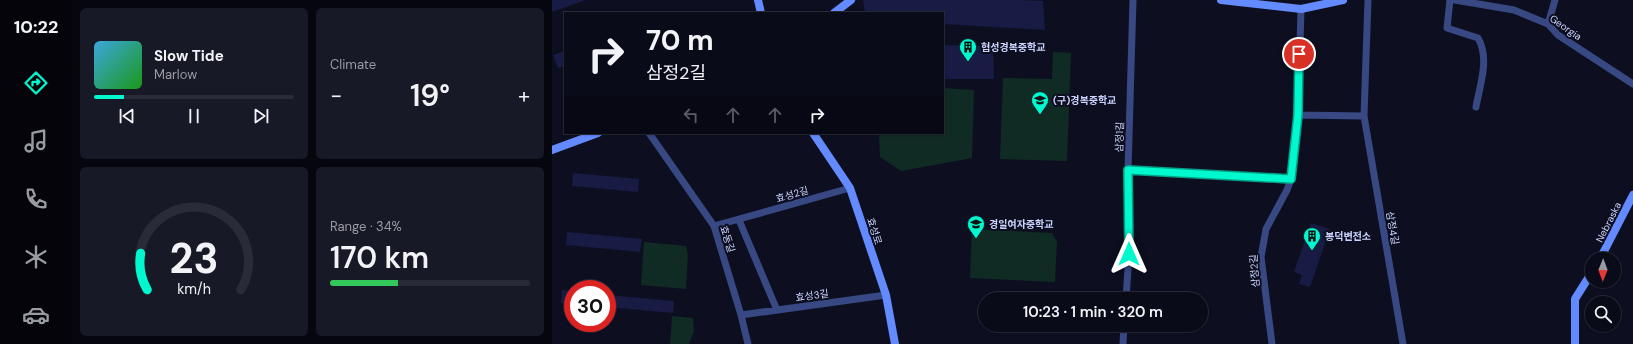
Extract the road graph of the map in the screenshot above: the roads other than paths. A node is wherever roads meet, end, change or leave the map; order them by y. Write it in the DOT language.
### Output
graph roads {
  1 [pos="758,0"];
  2 [pos="851,0"];
  3 [pos="1133,0"];
  4 [pos="1221,0"];
  5 [pos="1343,0"];
  6 [pos="1368,0"];
  7 [pos="1450,0"];
  8 [pos="1455,0"];
  9 [pos="1555,0"];
  10 [pos="1301,9"];
  11 [pos="761,12"];
  12 [pos="835,12"];
  13 [pos="1548,24"];
  14 [pos="1633,84"];
  15 [pos="1476,107"];
  16 [pos="1298,115"];
  17 [pos="1364,116"];
  18 [pos="595,134"];
  19 [pos="650,134"];
  20 [pos="814,134"];
  21 [pos="552,150"];
  22 [pos="1128,170"];
  23 [pos="1291,179"];
  24 [pos="850,188"];
  25 [pos="1633,195"];
  26 [pos="739,220"];
  27 [pos="714,226"];
  28 [pos="1604,252"];
  29 [pos="1585,283"];
  30 [pos="1126,292"];
  31 [pos="886,295"];
  32 [pos="777,310"];
  33 [pos="741,315"];
  34 [pos="1124,332"];
  35 [pos="748,344"];
  36 [pos="895,344"];
  37 [pos="1123,344"];
  38 [pos="1272,344"];
  39 [pos="1403,344"];
  40 [pos="1576,344"];
  1 -- 11 [label="street"];
  2 -- 12 [label="street"];
  3 -- 22 [label="street, 삼정1길"];
  4 -- 10 [label="street"];
  5 -- 10 [label="street"];
  6 -- 17 [label="street, 삼정4길"];
  7 -- 15 [label="street"];
  8 -- 13 [label="street, Georgia"];
  9 -- 13 [label="street"];
  10 -- 16 [label="street, 삼정2길"];
  13 -- 14 [label="street, Georgia"];
  16 -- 17 [label="street"];
  16 -- 23 [label="street, 삼정2길"];
  17 -- 39 [label="street, 삼정4길"];
  18 -- 21 [label="street"];
  19 -- 27 [label="street, 효동길"];
  20 -- 24 [label="street, 효성로"];
  22 -- 23 [label="street"];
  22 -- 30 [label="street, 삼정1길"];
  23 -- 38 [label="street, 삼정2길"];
  24 -- 26 [label="street, 효성2길"];
  24 -- 31 [label="street, 효성로"];
  25 -- 28 [label="street, Nebraska"];
  26 -- 27 [label="street, 효성2길"];
  26 -- 32 [label="street"];
  27 -- 33 [label="street, 효동길"];
  29 -- 40 [label="street"];
  31 -- 32 [label="street, 효성3길"];
  31 -- 36 [label="street, 효성로"];
  32 -- 33 [label="street, 효성3길"];
  33 -- 35 [label="street, 효동길"];
  34 -- 37 [label="street"];
}
